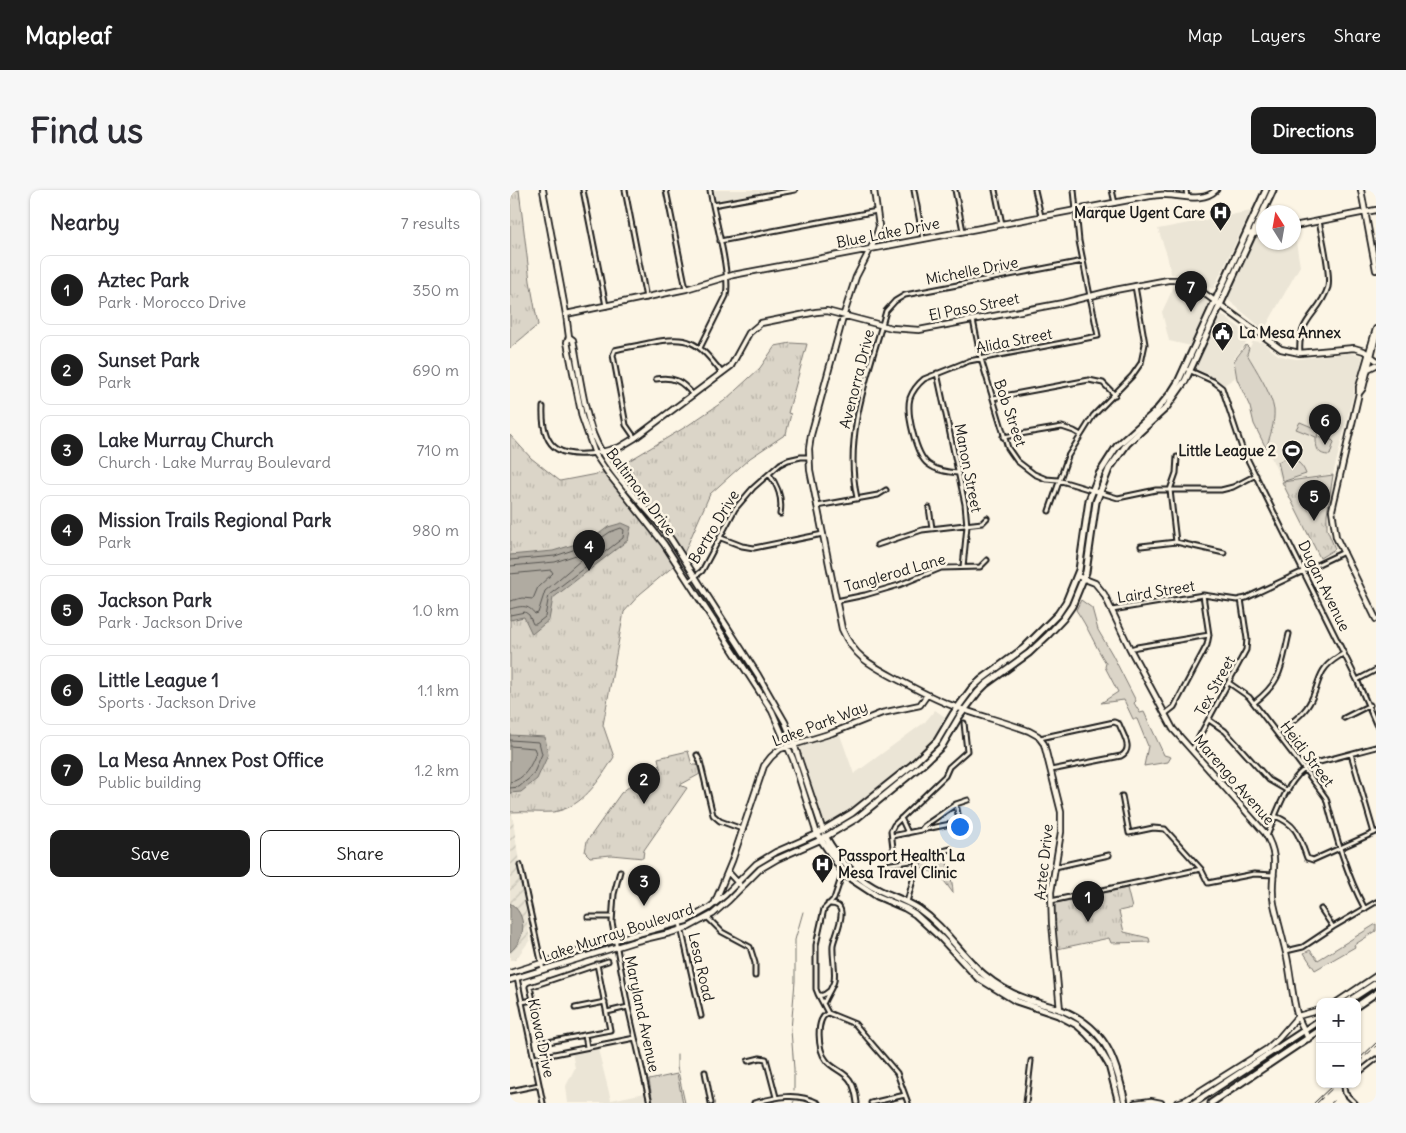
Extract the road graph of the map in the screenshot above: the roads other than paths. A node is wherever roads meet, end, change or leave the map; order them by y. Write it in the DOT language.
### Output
graph roads {
  1 [pos="543,190"];
  2 [pos="583,190"];
  3 [pos="625,190"];
  4 [pos="666,190"];
  5 [pos="710,190"];
  6 [pos="795,190"];
  7 [pos="874,190"];
  8 [pos="914,190"];
  9 [pos="955,190"];
  10 [pos="995,190"];
  11 [pos="1035,190"];
  12 [pos="1074,190"];
  13 [pos="1112,190"];
  14 [pos="1149,190"];
  15 [pos="1186,190"];
  16 [pos="1216,190"];
  17 [pos="1266,190"];
  18 [pos="1273,190"];
  19 [pos="1361,190"];
  20 [pos="1150,196"];
  21 [pos="1187,197"];
  22 [pos="1115,203"];
  23 [pos="712,205"];
  24 [pos="1266,205"];
  25 [pos="877,210"];
  26 [pos="1076,210"];
  27 [pos="1376,210"];
  28 [pos="1365,212"];
  29 [pos="1041,216"];
  30 [pos="1319,221"];
  31 [pos="1002,224"];
  32 [pos="1301,225"];
  33 [pos="1256,228"];
  34 [pos="963,231"];
  35 [pos="1246,233"];
  36 [pos="1256,233"];
  37 [pos="1253,234"];
  38 [pos="923,239"];
  39 [pos="720,241"];
  40 [pos="872,248"];
  41 [pos="1375,255"];
  42 [pos="1083,261"];
  43 [pos="1376,270"];
  44 [pos="726,276"];
  45 [pos="1135,286"];
  46 [pos="686,289"];
  47 [pos="1090,296"];
  48 [pos="646,298"];
  49 [pos="1215,300"];
  50 [pos="1221,304"];
  51 [pos="606,306"];
  52 [pos="566,314"];
  53 [pos="844,314"];
  54 [pos="973,320"];
  55 [pos="882,326"];
  56 [pos="1376,328"];
  57 [pos="569,337"];
  58 [pos="700,348"];
  59 [pos="1300,353"];
  60 [pos="1369,355"];
  61 [pos="981,359"];
  62 [pos="1376,360"];
  63 [pos="1376,364"];
  64 [pos="1184,368"];
  65 [pos="1367,370"];
  66 [pos="1190,371"];
  67 [pos="722,373"];
  68 [pos="937,373"];
  69 [pos="656,379"];
  70 [pos="1359,393"];
  71 [pos="693,395"];
  72 [pos="1115,395"];
  73 [pos="993,398"];
  74 [pos="543,407"];
  75 [pos="1081,436"];
  76 [pos="1003,437"];
  77 [pos="635,438"];
  78 [pos="602,452"];
  79 [pos="595,454"];
  80 [pos="810,457"];
  81 [pos="1177,457"];
  82 [pos="958,473"];
  83 [pos="769,474"];
  84 [pos="1256,475"];
  85 [pos="1058,480"];
  86 [pos="886,490"];
  87 [pos="1092,490"];
  88 [pos="1170,490"];
  89 [pos="1099,493"];
  90 [pos="857,498"];
  91 [pos="818,506"];
  92 [pos="929,508"];
  93 [pos="1049,511"];
  94 [pos="780,514"];
  95 [pos="987,518"];
  96 [pos="967,526"];
  97 [pos="932,528"];
  98 [pos="824,534"];
  99 [pos="721,538"];
  100 [pos="1176,542"];
  101 [pos="877,546"];
  102 [pos="1141,546"];
  103 [pos="1344,552"];
  104 [pos="1224,553"];
  105 [pos="987,560"];
  106 [pos="963,567"];
  107 [pos="1304,571"];
  108 [pos="1077,576"];
  109 [pos="694,577"];
  110 [pos="1083,579"];
  111 [pos="689,581"];
  112 [pos="1203,595"];
  113 [pos="1241,599"];
  114 [pos="836,601"];
  115 [pos="1062,608"];
  116 [pos="1112,610"];
  117 [pos="1068,612"];
  118 [pos="1376,619"];
  119 [pos="1209,634"];
  120 [pos="1289,634"];
  121 [pos="1130,649"];
  122 [pos="1344,653"];
  123 [pos="1376,670"];
  124 [pos="1357,680"];
  125 [pos="1229,683"];
  126 [pos="927,695"];
  127 [pos="1254,703"];
  128 [pos="1370,705"];
  129 [pos="777,707"];
  130 [pos="961,709"];
  131 [pos="772,711"];
  132 [pos="1164,714"];
  133 [pos="1344,718"];
  134 [pos="1209,720"];
  135 [pos="964,723"];
  136 [pos="1376,724"];
  137 [pos="1277,733"];
  138 [pos="1040,738"];
  139 [pos="794,744"];
  140 [pos="788,746"];
  141 [pos="1376,747"];
  142 [pos="931,748"];
  143 [pos="1192,751"];
  144 [pos="936,752"];
  145 [pos="1351,754"];
  146 [pos="697,755"];
  147 [pos="1304,768"];
  148 [pos="1051,770"];
  149 [pos="1288,791"];
  150 [pos="1122,796"];
  151 [pos="968,800"];
  152 [pos="956,804"];
  153 [pos="1276,816"];
  154 [pos="900,818"];
  155 [pos="960,822"];
  156 [pos="742,829"];
  157 [pos="921,830"];
  158 [pos="823,831"];
  159 [pos="1375,832"];
  160 [pos="908,833"];
  161 [pos="817,834"];
  162 [pos="962,835"];
  163 [pos="892,836"];
  164 [pos="1267,836"];
  165 [pos="826,837"];
  166 [pos="820,840"];
  167 [pos="894,848"];
  168 [pos="951,849"];
  169 [pos="1340,849"];
  170 [pos="1109,855"];
  171 [pos="920,858"];
  172 [pos="520,865"];
  173 [pos="885,865"];
  174 [pos="1055,867"];
  175 [pos="849,869"];
  176 [pos="1201,869"];
  177 [pos="620,871"];
  178 [pos="728,872"];
  179 [pos="845,874"];
  180 [pos="1274,875"];
  181 [pos="737,882"];
  182 [pos="742,887"];
  183 [pos="834,899"];
  184 [pos="1051,901"];
  185 [pos="907,902"];
  186 [pos="1376,902"];
  187 [pos="714,903"];
  188 [pos="828,904"];
  189 [pos="839,906"];
  190 [pos="1321,909"];
  191 [pos="1364,909"];
  192 [pos="588,917"];
  193 [pos="612,917"];
  194 [pos="707,917"];
  195 [pos="680,923"];
  196 [pos="1333,927"];
  197 [pos="681,929"];
  198 [pos="615,940"];
  199 [pos="616,947"];
  200 [pos="1286,952"];
  201 [pos="608,961"];
  202 [pos="541,964"];
  203 [pos="597,964"];
  204 [pos="543,971"];
  205 [pos="510,973"];
  206 [pos="755,976"];
  207 [pos="1376,976"];
  208 [pos="517,978"];
  209 [pos="510,980"];
  210 [pos="1376,983"];
  211 [pos="829,991"];
  212 [pos="1376,993"];
  213 [pos="818,994"];
  214 [pos="1343,998"];
  215 [pos="1353,998"];
  216 [pos="533,1000"];
  217 [pos="1023,1001"];
  218 [pos="522,1002"];
  219 [pos="605,1002"];
  220 [pos="824,1002"];
  221 [pos="1361,1003"];
  222 [pos="628,1007"];
  223 [pos="575,1008"];
  224 [pos="1316,1011"];
  225 [pos="607,1012"];
  226 [pos="1059,1012"];
  227 [pos="828,1013"];
  228 [pos="701,1016"];
  229 [pos="1298,1016"];
  230 [pos="1316,1022"];
  231 [pos="1305,1029"];
  232 [pos="1316,1033"];
  233 [pos="585,1035"];
  234 [pos="1310,1037"];
  235 [pos="635,1038"];
  236 [pos="586,1047"];
  237 [pos="534,1058"];
  238 [pos="1376,1059"];
  239 [pos="748,1061"];
  240 [pos="1031,1061"];
  241 [pos="1361,1071"];
  242 [pos="705,1072"];
  243 [pos="539,1085"];
  244 [pos="1344,1088"];
  245 [pos="510,1091"];
  246 [pos="905,1095"];
  247 [pos="776,1097"];
  248 [pos="543,1103"];
  249 [pos="650,1103"];
  250 [pos="711,1103"];
  251 [pos="754,1103"];
  252 [pos="818,1103"];
  253 [pos="857,1103"];
  254 [pos="870,1103"];
  255 [pos="908,1103"];
  256 [pos="1026,1103"];
  257 [pos="1119,1103"];
  258 [pos="1125,1103"];
  259 [pos="1134,1103"];
  260 [pos="1161,1103"];
  261 [pos="1177,1103"];
  262 [pos="1194,1103"];
  263 [pos="1211,1103"];
  264 [pos="1355,1103"];
  1 -- 52 [label="street"];
  2 -- 51 [label="street"];
  3 -- 48 [label="street"];
  4 -- 46 [label="street"];
  5 -- 23 [label="street"];
  6 -- 23 [label="street"];
  7 -- 25 [label="street"];
  8 -- 38 [label="street"];
  9 -- 34 [label="street"];
  10 -- 31 [label="street"];
  11 -- 29 [label="street"];
  12 -- 26 [label="street"];
  13 -- 22 [label="street"];
  14 -- 20 [label="street"];
  15 -- 21 [label="street"];
  16 -- 21 [label="street, Blue Lake Drive"];
  17 -- 35 [label="main road, Lake Murray Boulevard"];
  18 -- 24 [label="main road, Lake Murray Boulevard"];
  19 -- 28 [label="street"];
  20 -- 21 [label="street, Blue Lake Drive"];
  20 -- 22 [label="street, Blue Lake Drive"];
  22 -- 26 [label="street, Blue Lake Drive"];
  23 -- 39 [label="street"];
  25 -- 39 [label="street"];
  25 -- 40 [label="street"];
  26 -- 29 [label="street, Blue Lake Drive"];
  26 -- 42 [label="street"];
  27 -- 28 [label="street"];
  28 -- 30 [label="street"];
  28 -- 41 [label="street"];
  29 -- 31 [label="street, Blue Lake Drive"];
  30 -- 32 [label="street"];
  30 -- 59 [label="street"];
  31 -- 34 [label="street, Blue Lake Drive"];
  33 -- 37 [label="main road, Lake Murray Boulevard"];
  34 -- 38 [label="street, Blue Lake Drive"];
  35 -- 37 [label="street"];
  35 -- 49 [label="main road, Lake Murray Boulevard"];
  36 -- 37 [label="street"];
  37 -- 50 [label="main road, Lake Murray Boulevard"];
  38 -- 40 [label="street, Blue Lake Drive"];
  39 -- 44 [label="street"];
  40 -- 44 [label="street, Blue Lake Drive"];
  40 -- 53 [label="street"];
  41 -- 43 [label="street"];
  42 -- 47 [label="street"];
  42 -- 55 [label="street, Michelle Drive"];
  44 -- 46 [label="street, Blue Lake Drive"];
  44 -- 58 [label="street"];
  45 -- 47 [label="street, El Paso Street"];
  45 -- 49 [label="street, El Paso Street"];
  45 -- 72 [label="street"];
  46 -- 48 [label="street, Blue Lake Drive"];
  47 -- 54 [label="street, El Paso Street"];
  47 -- 61 [label="street, Alida Street"];
  48 -- 51 [label="street, Blue Lake Drive"];
  49 -- 50 [label="street, El Paso Street"];
  49 -- 64 [label="main road, Lake Murray Boulevard"];
  50 -- 59 [label="street, El Paso Street"];
  50 -- 66 [label="main road, Lake Murray Boulevard"];
  51 -- 52 [label="street, Blue Lake Drive"];
  52 -- 57 [label="street"];
  53 -- 55 [label="street, El Paso Street"];
  53 -- 67 [label="street, El Paso Street"];
  53 -- 80 [label="street"];
  54 -- 55 [label="street, El Paso Street"];
  54 -- 61 [label="street, Bob Street"];
  55 -- 90 [label="street, Avenorra Drive"];
  56 -- 60 [label="street"];
  57 -- 78 [label="street, Baltimore Drive"];
  57 -- 79 [label="street, Baltimore Drive"];
  58 -- 67 [label="street"];
  58 -- 77 [label="street"];
  59 -- 60 [label="street, El Paso Street"];
  60 -- 62 [label="street, El Paso Street"];
  60 -- 65 [label="street"];
  60 -- 70 [label="street"];
  61 -- 68 [label="street, Alida Street"];
  61 -- 73 [label="street, Bob Street"];
  63 -- 65 [label="street"];
  64 -- 66 [label="street, Dugan Avenue"];
  64 -- 87 [label="main road, Lake Murray Boulevard"];
  65 -- 70 [label="street"];
  66 -- 84 [label="street, Dugan Avenue"];
  66 -- 89 [label="main road, Lake Murray Boulevard"];
  67 -- 71 [label="street, El Paso Street"];
  68 -- 82 [label="street, Manon Street"];
  68 -- 82 [label="street, Alida Street"];
  69 -- 71 [label="street"];
  70 -- 103 [label="street"];
  71 -- 77 [label="street, El Paso Street"];
  72 -- 73 [label="street"];
  72 -- 75 [label="street"];
  73 -- 76 [label="street, Bob Street"];
  74 -- 79 [label="street"];
  75 -- 76 [label="street"];
  75 -- 85 [label="street"];
  76 -- 85 [label="street, Bob Street"];
  77 -- 78 [label="street, El Paso Street"];
  78 -- 79 [label="street"];
  78 -- 109 [label="street, Baltimore Drive"];
  79 -- 111 [label="street, Baltimore Drive"];
  80 -- 83 [label="street, Bertro Drive"];
  80 -- 91 [label="street"];
  81 -- 88 [label="street"];
  82 -- 96 [label="street, Manon Street"];
  83 -- 94 [label="street"];
  83 -- 99 [label="street, Bertro Drive"];
  84 -- 88 [label="street, Bob Street"];
  84 -- 107 [label="street, Dugan Avenue"];
  85 -- 87 [label="street, Bob Street"];
  85 -- 93 [label="street"];
  86 -- 90 [label="street"];
  87 -- 89 [label="street, Bob Street"];
  87 -- 108 [label="main road, Lake Murray Boulevard"];
  88 -- 89 [label="street, Bob Street"];
  88 -- 100 [label="street"];
  89 -- 110 [label="main road, Lake Murray Boulevard"];
  90 -- 91 [label="street"];
  91 -- 98 [label="street"];
  92 -- 97 [label="street"];
  95 -- 96 [label="street"];
  96 -- 97 [label="street"];
  96 -- 106 [label="street, Manon Street"];
  97 -- 101 [label="street"];
  98 -- 99 [label="street"];
  98 -- 114 [label="street"];
  99 -- 109 [label="street, Bertro Drive"];
  100 -- 102 [label="street"];
  100 -- 104 [label="street"];
  103 -- 107 [label="street, Laird Street"];
  103 -- 118 [label="street"];
  105 -- 106 [label="street, Tanglerod Lane"];
  106 -- 114 [label="street, Tanglerod Lane"];
  107 -- 113 [label="street, Laird Street"];
  107 -- 122 [label="street, Dugan Avenue"];
  108 -- 110 [label="street, Marengo Avenue"];
  108 -- 115 [label="main road, Lake Murray Boulevard"];
  109 -- 111 [label="street, Bertro Drive"];
  109 -- 129 [label="street, Baltimore Drive"];
  110 -- 116 [label="street, Marengo Avenue"];
  110 -- 117 [label="main road, Lake Murray Boulevard"];
  111 -- 131 [label="street, Baltimore Drive"];
  112 -- 113 [label="street, Laird Street"];
  112 -- 116 [label="street, Laird Street"];
  112 -- 119 [label="street"];
  113 -- 125 [label="street, Tex Street"];
  114 -- 126 [label="street"];
  115 -- 117 [label="main road"];
  115 -- 130 [label="main road, Lake Murray Boulevard"];
  116 -- 121 [label="street, Marengo Avenue"];
  117 -- 130 [label="main road, Lake Murray Boulevard"];
  119 -- 121 [label="street"];
  119 -- 132 [label="street"];
  120 -- 127 [label="street"];
  121 -- 132 [label="street, Marengo Avenue"];
  122 -- 124 [label="street, Dugan Avenue"];
  122 -- 137 [label="street"];
  123 -- 124 [label="street"];
  124 -- 128 [label="street, Dugan Avenue"];
  125 -- 127 [label="street, Heidi Street"];
  125 -- 134 [label="street, Tex Street"];
  126 -- 130 [label="street"];
  126 -- 139 [label="street, Lake Park Way"];
  127 -- 137 [label="street, Heidi Street"];
  128 -- 133 [label="street"];
  128 -- 136 [label="street, Dugan Avenue"];
  129 -- 131 [label="street"];
  129 -- 139 [label="street, Baltimore Drive"];
  130 -- 138 [label="street"];
  130 -- 142 [label="main road, Lake Murray Boulevard"];
  130 -- 144 [label="main road, Lake Murray Boulevard"];
  131 -- 140 [label="street, Baltimore Drive"];
  132 -- 143 [label="street, Marengo Avenue"];
  134 -- 143 [label="street, Tex Street"];
  134 -- 149 [label="street"];
  135 -- 154 [label="street"];
  137 -- 147 [label="street, Heidi Street"];
  138 -- 148 [label="street, Aztec Drive"];
  138 -- 148 [label="street"];
  139 -- 140 [label="street, Lake Park Way"];
  139 -- 158 [label="street, Baltimore Drive"];
  140 -- 156 [label="street, Lake Park Way"];
  140 -- 161 [label="street, Baltimore Drive"];
  141 -- 145 [label="street"];
  142 -- 144 [label="street"];
  142 -- 158 [label="main road, Lake Murray Boulevard"];
  143 -- 164 [label="street, Marengo Avenue"];
  144 -- 165 [label="main road, Lake Murray Boulevard"];
  145 -- 147 [label="street"];
  145 -- 159 [label="street"];
  146 -- 156 [label="street"];
  147 -- 149 [label="street"];
  147 -- 169 [label="street, Heidi Street"];
  148 -- 174 [label="street, Aztec Drive"];
  149 -- 153 [label="street"];
  150 -- 176 [label="street"];
  151 -- 152 [label="street"];
  152 -- 155 [label="street"];
  152 -- 157 [label="street"];
  153 -- 164 [label="street"];
  153 -- 169 [label="street"];
  154 -- 160 [label="street"];
  154 -- 163 [label="street"];
  155 -- 157 [label="street"];
  155 -- 162 [label="street"];
  156 -- 178 [label="street, Lake Park Way"];
  157 -- 160 [label="street"];
  158 -- 161 [label="main road, Lake Murray Boulevard"];
  158 -- 165 [label="main road, Baltimore Drive"];
  159 -- 169 [label="street"];
  160 -- 163 [label="street"];
  161 -- 166 [label="main road, Baltimore Drive"];
  161 -- 181 [label="street, Lake Murray Boulevard"];
  163 -- 167 [label="street"];
  164 -- 180 [label="street, Marengo Avenue"];
  165 -- 166 [label="main road, Lake Murray Boulevard"];
  165 -- 175 [label="main road, Baltimore Drive"];
  166 -- 179 [label="main road, Baltimore Drive"];
  166 -- 182 [label="street, Lake Murray Boulevard"];
  168 -- 171 [label="street"];
  169 -- 191 [label="street, Heidi Street"];
  170 -- 174 [label="street"];
  171 -- 173 [label="street"];
  171 -- 185 [label="street"];
  172 -- 202 [label="street"];
  174 -- 184 [label="street, Aztec Drive"];
  175 -- 179 [label="street"];
  175 -- 185 [label="main road, Baltimore Drive"];
  176 -- 180 [label="street"];
  176 -- 184 [label="street"];
  177 -- 193 [label="street, Maryland Avenue"];
  178 -- 181 [label="street"];
  178 -- 187 [label="street, Lake Park Way"];
  179 -- 183 [label="street"];
  179 -- 217 [label="main road, Baltimore Drive"];
  180 -- 200 [label="street, Marengo Avenue"];
  181 -- 182 [label="street"];
  181 -- 187 [label="street, Lake Murray Boulevard"];
  182 -- 194 [label="street, Lake Murray Boulevard"];
  183 -- 188 [label="street"];
  183 -- 189 [label="street"];
  184 -- 226 [label="street, Aztec Drive"];
  185 -- 217 [label="main road, Baltimore Drive"];
  186 -- 191 [label="street"];
  187 -- 195 [label="street, Lake Murray Boulevard"];
  188 -- 189 [label="street"];
  188 -- 213 [label="street"];
  189 -- 211 [label="street"];
  190 -- 196 [label="street"];
  191 -- 196 [label="street"];
  192 -- 193 [label="street"];
  193 -- 198 [label="street, Maryland Avenue"];
  194 -- 197 [label="street, Lake Murray Boulevard"];
  194 -- 206 [label="street"];
  195 -- 197 [label="street, Lesa Road"];
  195 -- 198 [label="street, Lake Murray Boulevard"];
  196 -- 200 [label="street"];
  197 -- 199 [label="street, Lake Murray Boulevard"];
  197 -- 228 [label="street, Lesa Road"];
  198 -- 199 [label="street, Maryland Avenue"];
  198 -- 202 [label="street, Lake Murray Boulevard"];
  199 -- 204 [label="street, Lake Murray Boulevard"];
  199 -- 222 [label="street, Maryland Avenue"];
  200 -- 229 [label="street, Marengo Avenue"];
  201 -- 203 [label="street"];
  202 -- 204 [label="street"];
  202 -- 205 [label="street, Lake Murray Boulevard"];
  203 -- 216 [label="street"];
  203 -- 219 [label="street"];
  204 -- 208 [label="street, Lake Murray Boulevard"];
  207 -- 214 [label="street"];
  208 -- 209 [label="street, Lake Murray Boulevard"];
  208 -- 218 [label="street, Kiowa Drive"];
  210 -- 215 [label="main road"];
  211 -- 213 [label="street"];
  211 -- 220 [label="street"];
  212 -- 221 [label="main road"];
  213 -- 220 [label="street"];
  216 -- 218 [label="street"];
  216 -- 233 [label="street"];
  217 -- 226 [label="main road, Baltimore Drive"];
  218 -- 237 [label="street, Kiowa Drive"];
  219 -- 223 [label="street"];
  219 -- 225 [label="street"];
  220 -- 227 [label="street"];
  222 -- 225 [label="street"];
  222 -- 235 [label="street, Maryland Avenue"];
  224 -- 229 [label="street"];
  225 -- 233 [label="street"];
  226 -- 257 [label="main road, Baltimore Drive"];
  226 -- 258 [label="main road, Baltimore Drive"];
  227 -- 246 [label="street"];
  227 -- 253 [label="street"];
  229 -- 231 [label="street, Marengo Avenue"];
  229 -- 261 [label="street"];
  230 -- 231 [label="main road"];
  231 -- 234 [label="street, Marengo Avenue"];
  231 -- 262 [label="main road"];
  232 -- 234 [label="main road"];
  233 -- 236 [label="street"];
  234 -- 263 [label="main road"];
  235 -- 236 [label="street"];
  235 -- 249 [label="street, Maryland Avenue"];
  236 -- 237 [label="street"];
  237 -- 243 [label="street, Kiowa Drive"];
  238 -- 241 [label="street"];
  239 -- 247 [label="street"];
  240 -- 256 [label="street"];
  242 -- 250 [label="street"];
  243 -- 245 [label="street"];
  243 -- 248 [label="street, Kiowa Drive"];
  244 -- 264 [label="street"];
  246 -- 254 [label="street"];
  246 -- 255 [label="street"];
  247 -- 251 [label="street"];
  247 -- 252 [label="street"];
  259 -- 260 [label="street"];
}
